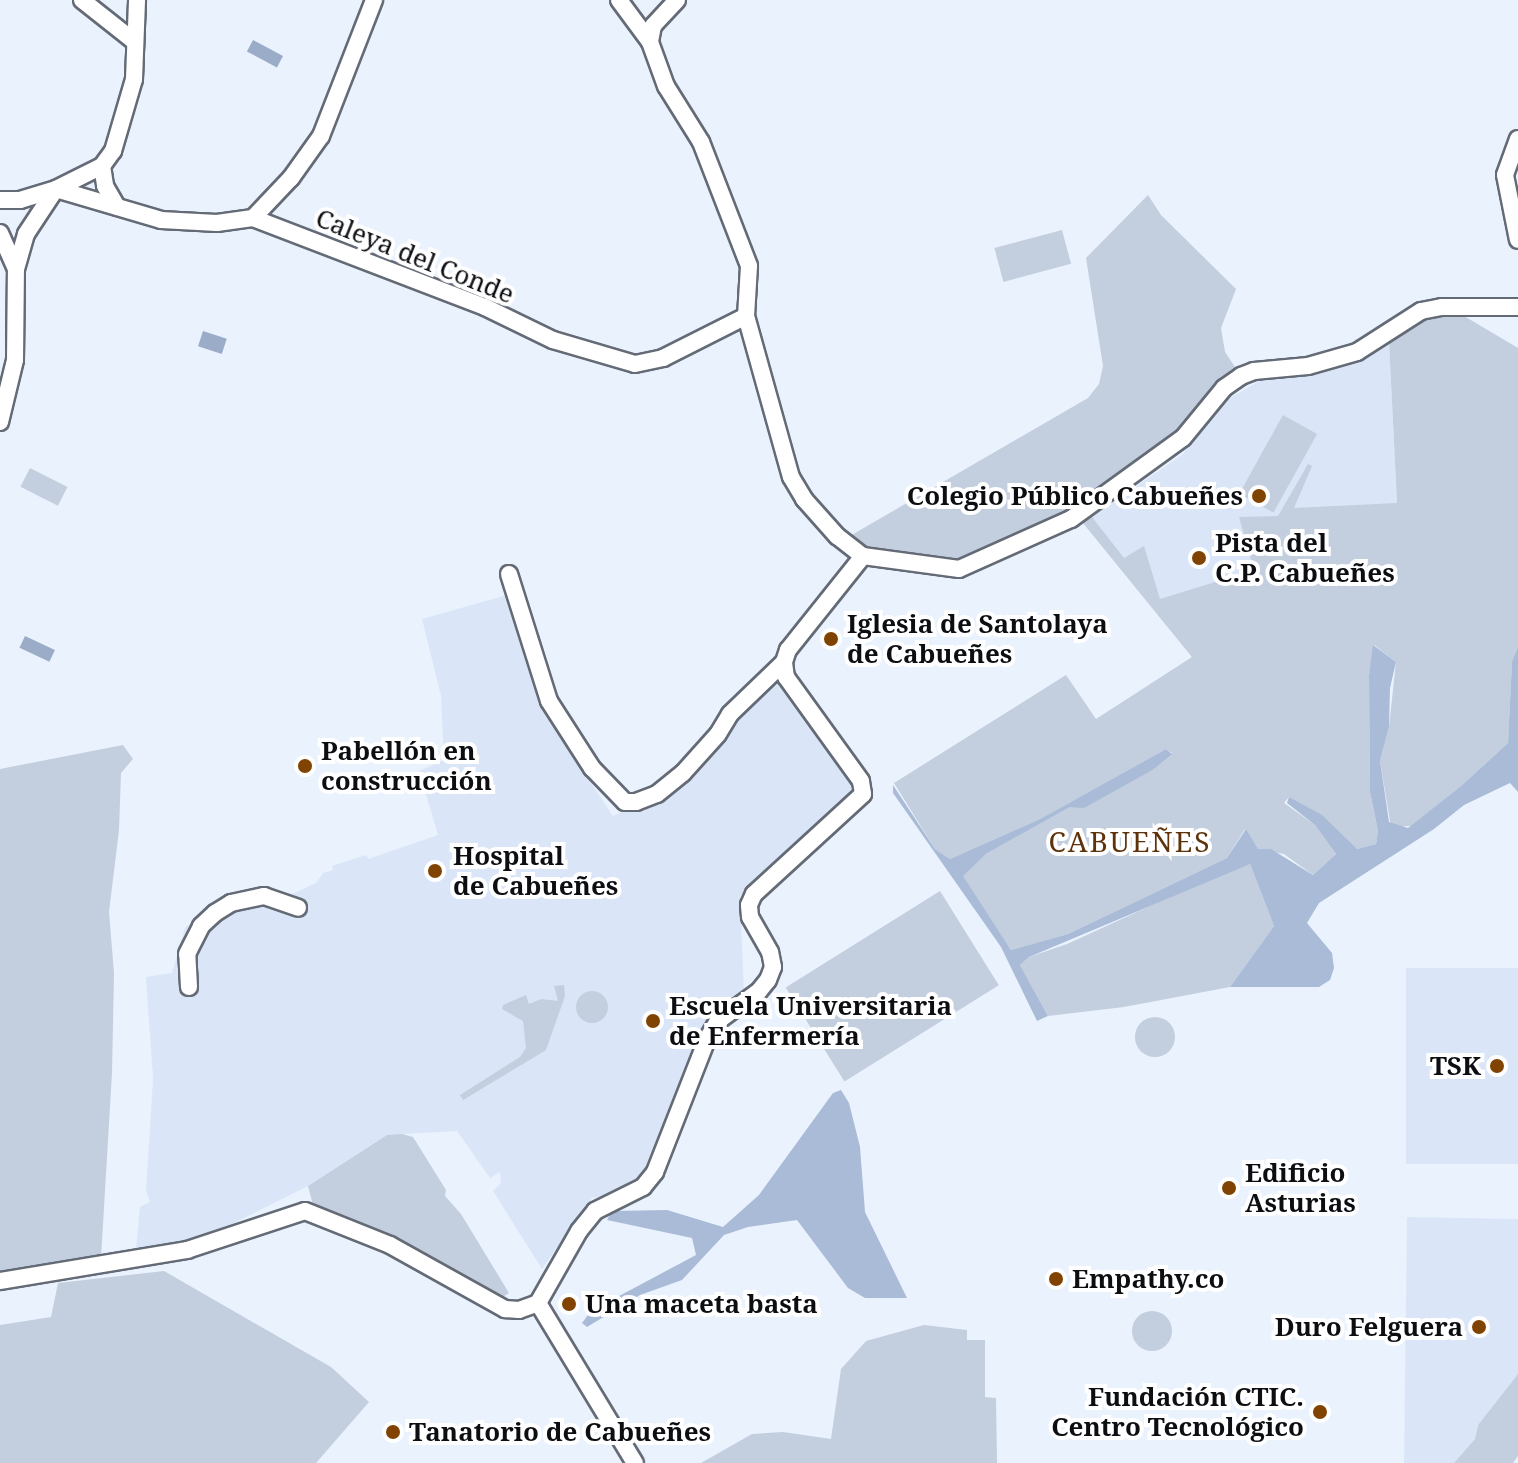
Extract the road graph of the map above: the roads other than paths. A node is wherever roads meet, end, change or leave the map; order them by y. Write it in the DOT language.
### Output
graph roads {
  1 [pos="82,0"];
  2 [pos="137,0"];
  3 [pos="374,0"];
  4 [pos="619,0"];
  5 [pos="677,0"];
  6 [pos="134,41"];
  7 [pos="650,42"];
  8 [pos="1518,139"];
  9 [pos="102,166"];
  10 [pos="56,189"];
  11 [pos="0,200"];
  12 [pos="117,207"];
  13 [pos="253,218"];
  14 [pos="0,233"];
  15 [pos="1518,240"];
  16 [pos="16,269"];
  17 [pos="1518,307"];
  18 [pos="746,316"];
  19 [pos="0,422"];
  20 [pos="863,556"];
  21 [pos="509,574"];
  22 [pos="784,662"];
  23 [pos="298,908"];
  24 [pos="189,987"];
  25 [pos="0,1281"];
  26 [pos="538,1303"];
  27 [pos="635,1463"];
  1 -- 6 [label="street"];
  2 -- 6 [label="street"];
  3 -- 13 [label="street"];
  4 -- 7 [label="street"];
  5 -- 7 [label="street"];
  6 -- 9 [label="street"];
  7 -- 18 [label="street"];
  8 -- 15 [label="street"];
  9 -- 10 [label="street"];
  9 -- 12 [label="street"];
  10 -- 11 [label="street"];
  10 -- 12 [label="street, Caleya del Conde"];
  10 -- 16 [label="street"];
  12 -- 13 [label="street, Caleya del Conde"];
  13 -- 18 [label="street, Caleya del Conde"];
  14 -- 16 [label="street"];
  16 -- 19 [label="street"];
  17 -- 20 [label="street"];
  18 -- 20 [label="street"];
  20 -- 22 [label="street"];
  21 -- 22 [label="street"];
  22 -- 26 [label="street"];
  23 -- 24 [label="street"];
  25 -- 26 [label="street"];
  26 -- 27 [label="street"];
}
